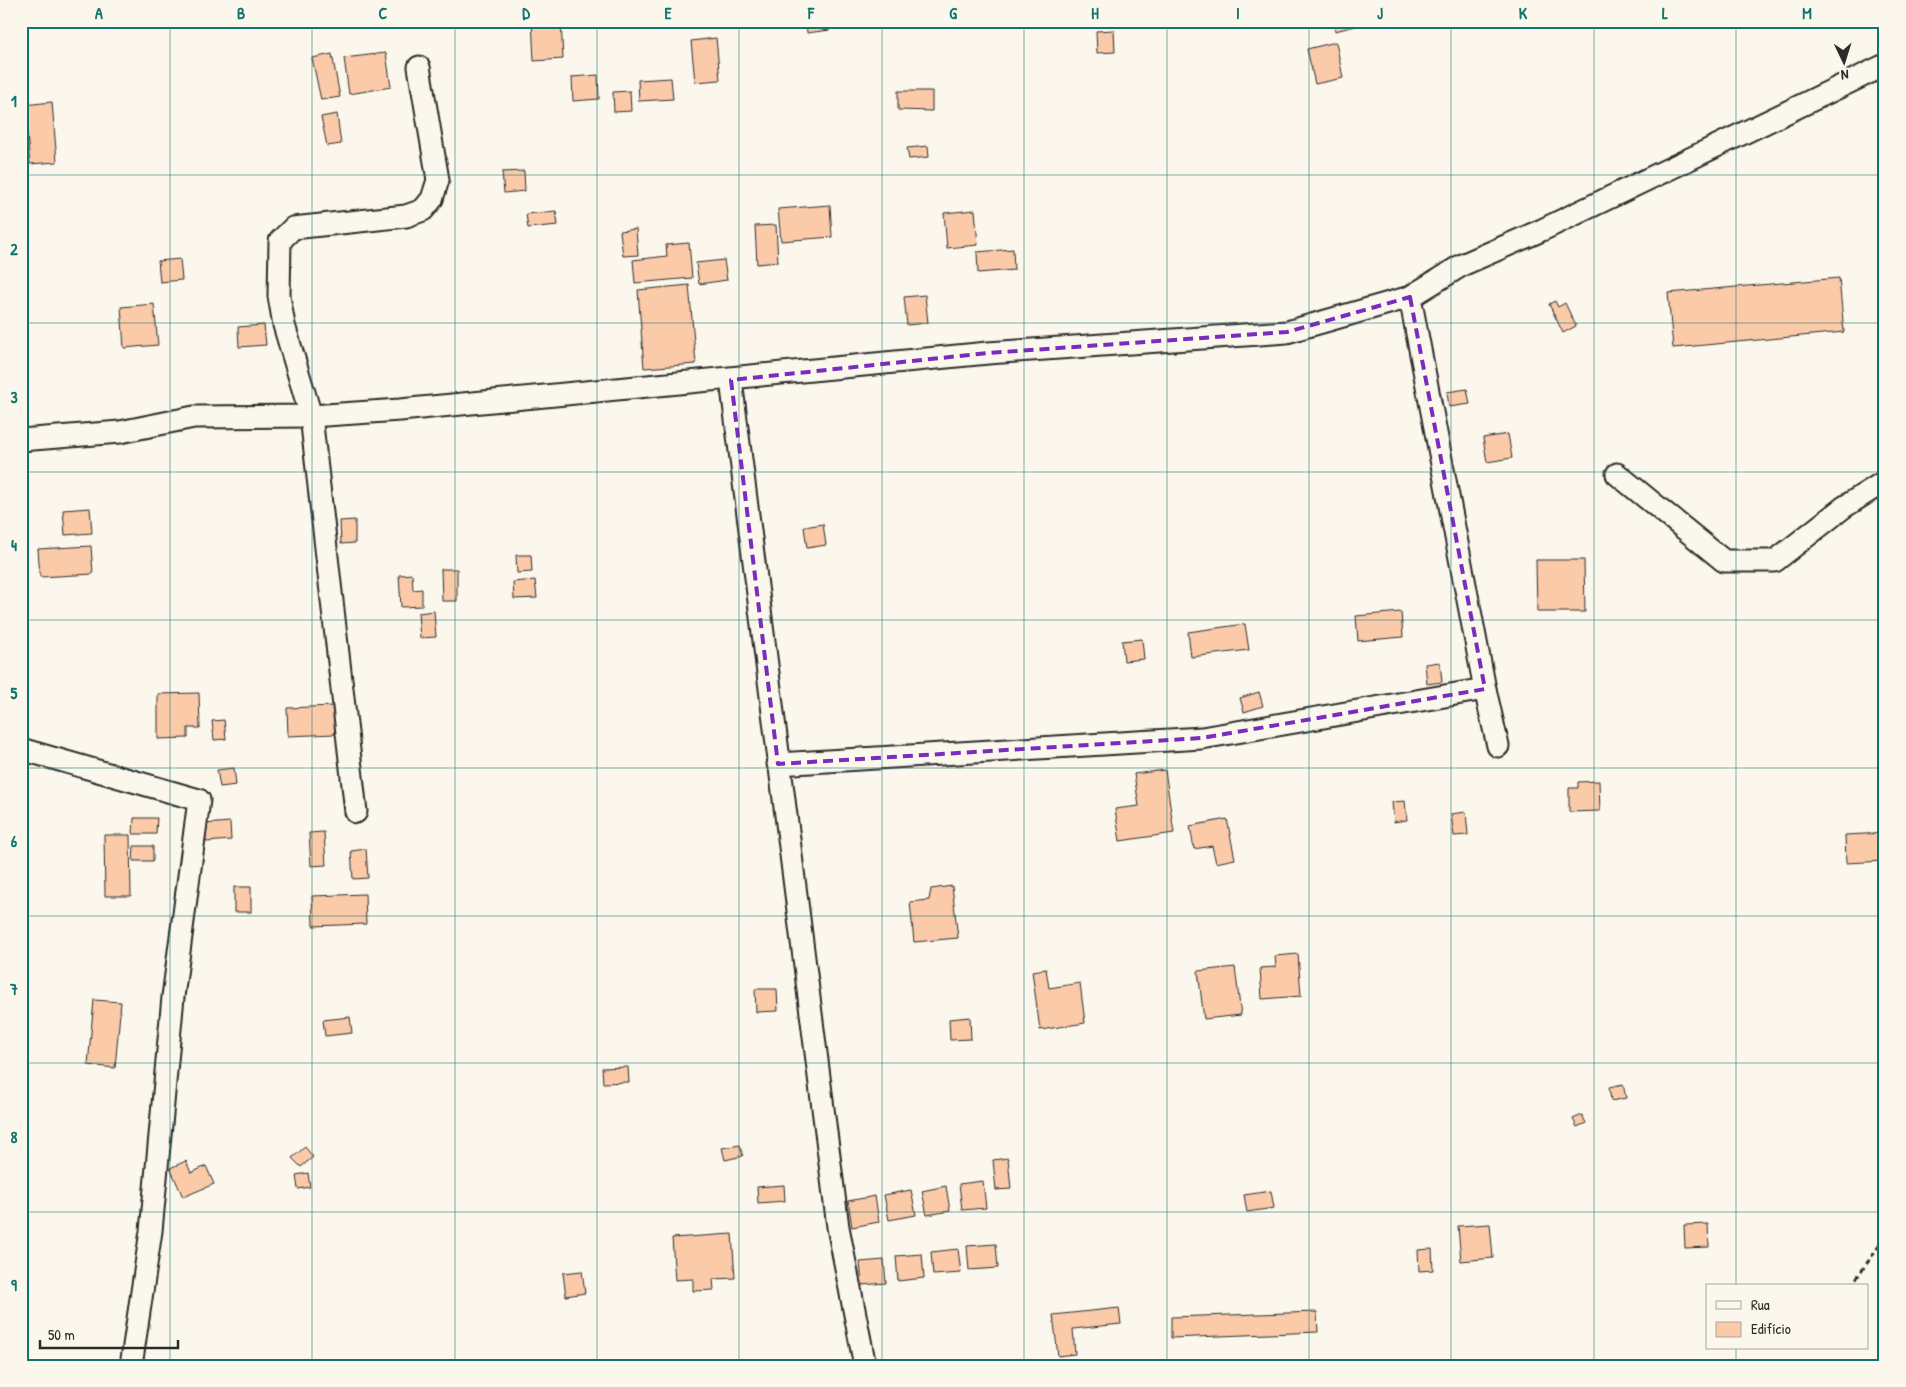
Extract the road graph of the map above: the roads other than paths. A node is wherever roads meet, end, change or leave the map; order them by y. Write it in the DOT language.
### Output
graph roads {
  1 [pos="1885,65"];
  2 [pos="419,67"];
  3 [pos="1410,297"];
  4 [pos="731,380"];
  5 [pos="311,416"];
  6 [pos="21,440"];
  7 [pos="1617,474"];
  8 [pos="1885,481"];
  9 [pos="1485,689"];
  10 [pos="1498,746"];
  11 [pos="21,749"];
  12 [pos="778,764"];
  13 [pos="356,812"];
  14 [pos="131,1366"];
  15 [pos="865,1366"];
  1 -- 3 [label="street"];
  2 -- 5 [label="street"];
  3 -- 4 [label="street"];
  3 -- 9 [label="street"];
  4 -- 5 [label="street"];
  4 -- 12 [label="street"];
  5 -- 6 [label="street"];
  5 -- 13 [label="street"];
  7 -- 8 [label="street"];
  9 -- 10 [label="street"];
  9 -- 12 [label="street"];
  11 -- 14 [label="street"];
  12 -- 15 [label="street"];
}
